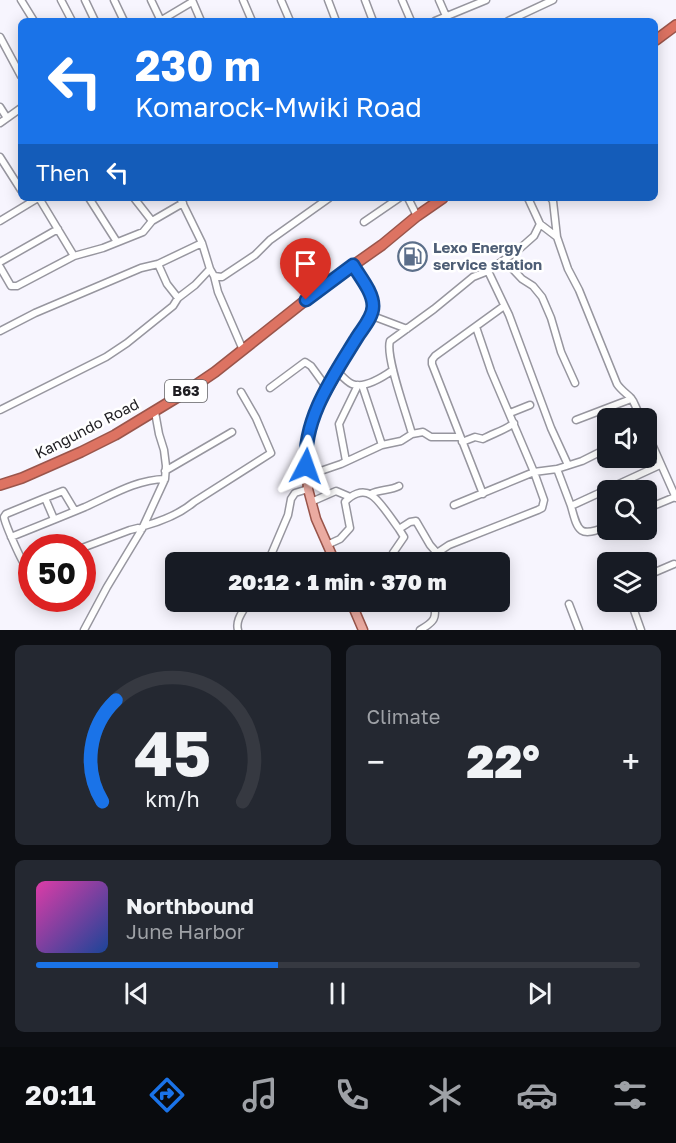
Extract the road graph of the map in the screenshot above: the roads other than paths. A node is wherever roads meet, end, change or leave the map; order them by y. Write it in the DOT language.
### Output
graph roads {
  1 [pos="21,0"];
  2 [pos="60,0"];
  3 [pos="85,0"];
  4 [pos="114,0"];
  5 [pos="152,0"];
  6 [pos="243,0"];
  7 [pos="281,0"];
  8 [pos="328,0"];
  9 [pos="365,0"];
  10 [pos="402,0"];
  11 [pos="439,0"];
  12 [pos="486,0"];
  13 [pos="553,0"];
  14 [pos="192,1"];
  15 [pos="477,2"];
  16 [pos="539,3"];
  17 [pos="174,13"];
  18 [pos="446,16"];
  19 [pos="32,18"];
  20 [pos="70,18"];
  21 [pos="94,18"];
  22 [pos="123,18"];
  23 [pos="159,18"];
  24 [pos="165,18"];
  25 [pos="176,18"];
  26 [pos="200,18"];
  27 [pos="251,18"];
  28 [pos="289,18"];
  29 [pos="335,18"];
  30 [pos="372,18"];
  31 [pos="410,18"];
  32 [pos="442,18"];
  33 [pos="513,18"];
  34 [pos="676,25"];
  35 [pos="0,37"];
  36 [pos="658,38"];
  37 [pos="18,70"];
  38 [pos="0,106"];
  39 [pos="18,110"];
  40 [pos="7,118"];
  41 [pos="0,123"];
  42 [pos="0,157"];
  43 [pos="18,185"];
  44 [pos="27,201"];
  45 [pos="41,201"];
  46 [pos="91,201"];
  47 [pos="136,201"];
  48 [pos="181,201"];
  49 [pos="325,201"];
  50 [pos="395,201"];
  51 [pos="410,201"];
  52 [pos="439,201"];
  53 [pos="531,201"];
  54 [pos="553,201"];
  55 [pos="417,216"];
  56 [pos="0,221"];
  57 [pos="152,221"];
  58 [pos="364,222"];
  59 [pos="540,224"];
  60 [pos="58,229"];
  61 [pos="557,237"];
  62 [pos="117,242"];
  63 [pos="202,243"];
  64 [pos="74,256"];
  65 [pos="504,260"];
  66 [pos="0,262"];
  67 [pos="158,264"];
  68 [pos="353,265"];
  69 [pos="0,267"];
  70 [pos="210,269"];
  71 [pos="488,271"];
  72 [pos="214,276"];
  73 [pos="178,298"];
  74 [pos="504,306"];
  75 [pos="370,315"];
  76 [pos="476,327"];
  77 [pos="407,328"];
  78 [pos="0,331"];
  79 [pos="243,350"];
  80 [pos="393,370"];
  81 [pos="337,371"];
  82 [pos="575,383"];
  83 [pos="360,385"];
  84 [pos="270,388"];
  85 [pos="327,388"];
  86 [pos="241,392"];
  87 [pos="631,399"];
  88 [pos="530,405"];
  89 [pos="635,408"];
  90 [pos="0,410"];
  91 [pos="155,412"];
  92 [pos="510,413"];
  93 [pos="576,420"];
  94 [pos="514,423"];
  95 [pos="232,432"];
  96 [pos="412,434"];
  97 [pos="461,439"];
  98 [pos="382,446"];
  99 [pos="597,454"];
  100 [pos="657,458"];
  101 [pos="346,461"];
  102 [pos="567,465"];
  103 [pos="660,465"];
  104 [pos="556,469"];
  105 [pos="165,471"];
  106 [pos="534,472"];
  107 [pos="306,476"];
  108 [pos="165,479"];
  109 [pos="0,485"];
  110 [pos="399,486"];
  111 [pos="308,489"];
  112 [pos="371,494"];
  113 [pos="483,494"];
  114 [pos="350,497"];
  115 [pos="45,498"];
  116 [pos="676,498"];
  117 [pos="311,502"];
  118 [pos="454,505"];
  119 [pos="657,505"];
  120 [pos="570,506"];
  121 [pos="75,511"];
  122 [pos="54,519"];
  123 [pos="143,528"];
  124 [pos="399,529"];
  125 [pos="597,531"];
  126 [pos="11,537"];
  127 [pos="96,543"];
  128 [pos="327,545"];
  129 [pos="18,551"];
  130 [pos="272,552"];
  131 [pos="330,552"];
  132 [pos="394,552"];
  133 [pos="436,552"];
  134 [pos="438,552"];
  135 [pos="675,566"];
  136 [pos="657,572"];
  137 [pos="569,604"];
  138 [pos="243,612"];
  139 [pos="355,612"];
  140 [pos="435,612"];
  141 [pos="635,612"];
  142 [pos="84,630"];
  143 [pos="238,630"];
  144 [pos="363,630"];
  145 [pos="420,630"];
  146 [pos="579,630"];
  147 [pos="641,630"];
  1 -- 19 [label="street"];
  2 -- 20 [label="street"];
  3 -- 21 [label="street"];
  4 -- 22 [label="street"];
  5 -- 23 [label="street"];
  6 -- 27 [label="street"];
  7 -- 28 [label="street"];
  8 -- 29 [label="street"];
  9 -- 30 [label="street"];
  10 -- 31 [label="street"];
  11 -- 18 [label="street"];
  12 -- 15 [label="street"];
  13 -- 16 [label="street"];
  14 -- 17 [label="street"];
  14 -- 26 [label="street"];
  15 -- 18 [label="street"];
  16 -- 33 [label="street"];
  17 -- 24 [label="street"];
  17 -- 25 [label="street"];
  18 -- 32 [label="street"];
  34 -- 36 [label="highway"];
  35 -- 37 [label="street"];
  38 -- 40 [label="street"];
  39 -- 40 [label="street"];
  40 -- 41 [label="street"];
  42 -- 43 [label="street"];
  44 -- 56 [label="street"];
  45 -- 60 [label="street"];
  46 -- 62 [label="street"];
  47 -- 57 [label="street"];
  48 -- 57 [label="street"];
  48 -- 63 [label="street"];
  49 -- 72 [label="street"];
  50 -- 58 [label="street"];
  51 -- 55 [label="street"];
  52 -- 55 [label="highway, Kangundo Road / B63"];
  53 -- 59 [label="street"];
  54 -- 61 [label="street"];
  55 -- 68 [label="highway, Kangundo Road / B63"];
  57 -- 62 [label="street"];
  59 -- 61 [label="street"];
  59 -- 65 [label="street"];
  60 -- 64 [label="street"];
  60 -- 66 [label="street"];
  61 -- 87 [label="street"];
  62 -- 64 [label="street"];
  63 -- 67 [label="street"];
  63 -- 70 [label="street"];
  64 -- 69 [label="street"];
  65 -- 71 [label="street"];
  65 -- 82 [label="street"];
  67 -- 73 [label="street"];
  67 -- 78 [label="street"];
  68 -- 75 [label="main road"];
  68 -- 79 [label="highway, Kangundo Road / B63"];
  70 -- 72 [label="street"];
  70 -- 73 [label="street"];
  71 -- 74 [label="street"];
  71 -- 77 [label="street"];
  72 -- 79 [label="street"];
  73 -- 90 [label="street"];
  74 -- 76 [label="street"];
  74 -- 102 [label="street"];
  75 -- 77 [label="street"];
  75 -- 81 [label="main road"];
  76 -- 92 [label="street"];
  76 -- 97 [label="street"];
  77 -- 80 [label="street"];
  79 -- 91 [label="highway, Kangundo Road / B63"];
  80 -- 83 [label="street"];
  80 -- 96 [label="street"];
  81 -- 83 [label="street"];
  81 -- 85 [label="main road"];
  83 -- 98 [label="street"];
  83 -- 101 [label="street"];
  84 -- 85 [label="street"];
  85 -- 107 [label="main road"];
  86 -- 123 [label="street"];
  87 -- 89 [label="street"];
  87 -- 93 [label="street"];
  88 -- 92 [label="street"];
  91 -- 105 [label="street"];
  91 -- 109 [label="highway, Kangundo Road / B63"];
  92 -- 94 [label="street"];
  94 -- 97 [label="street"];
  94 -- 106 [label="street"];
  95 -- 105 [label="street"];
  96 -- 97 [label="street"];
  96 -- 98 [label="street"];
  97 -- 113 [label="street"];
  98 -- 101 [label="street"];
  99 -- 102 [label="street"];
  100 -- 103 [label="street"];
  101 -- 107 [label="street"];
  102 -- 104 [label="street"];
  103 -- 116 [label="street"];
  103 -- 120 [label="street"];
  104 -- 106 [label="street"];
  104 -- 120 [label="street"];
  105 -- 108 [label="street"];
  106 -- 113 [label="street"];
  106 -- 134 [label="street"];
  107 -- 111 [label="main road"];
  108 -- 121 [label="street"];
  108 -- 123 [label="street"];
  110 -- 112 [label="street"];
  111 -- 117 [label="main road"];
  111 -- 130 [label="street"];
  112 -- 114 [label="street"];
  112 -- 124 [label="street"];
  113 -- 118 [label="street"];
  114 -- 117 [label="street"];
  114 -- 128 [label="street"];
  115 -- 121 [label="street"];
  115 -- 122 [label="street"];
  115 -- 126 [label="street"];
  116 -- 119 [label="street"];
  117 -- 128 [label="main road"];
  120 -- 125 [label="street"];
  121 -- 122 [label="street"];
  122 -- 126 [label="street"];
  123 -- 127 [label="street"];
  123 -- 142 [label="street"];
  124 -- 132 [label="street"];
  124 -- 133 [label="street"];
  126 -- 129 [label="street"];
  128 -- 131 [label="main road"];
  135 -- 136 [label="street"];
  137 -- 146 [label="street"];
  138 -- 143 [label="street"];
  139 -- 144 [label="main road"];
  140 -- 145 [label="street"];
  141 -- 147 [label="street"];
}
